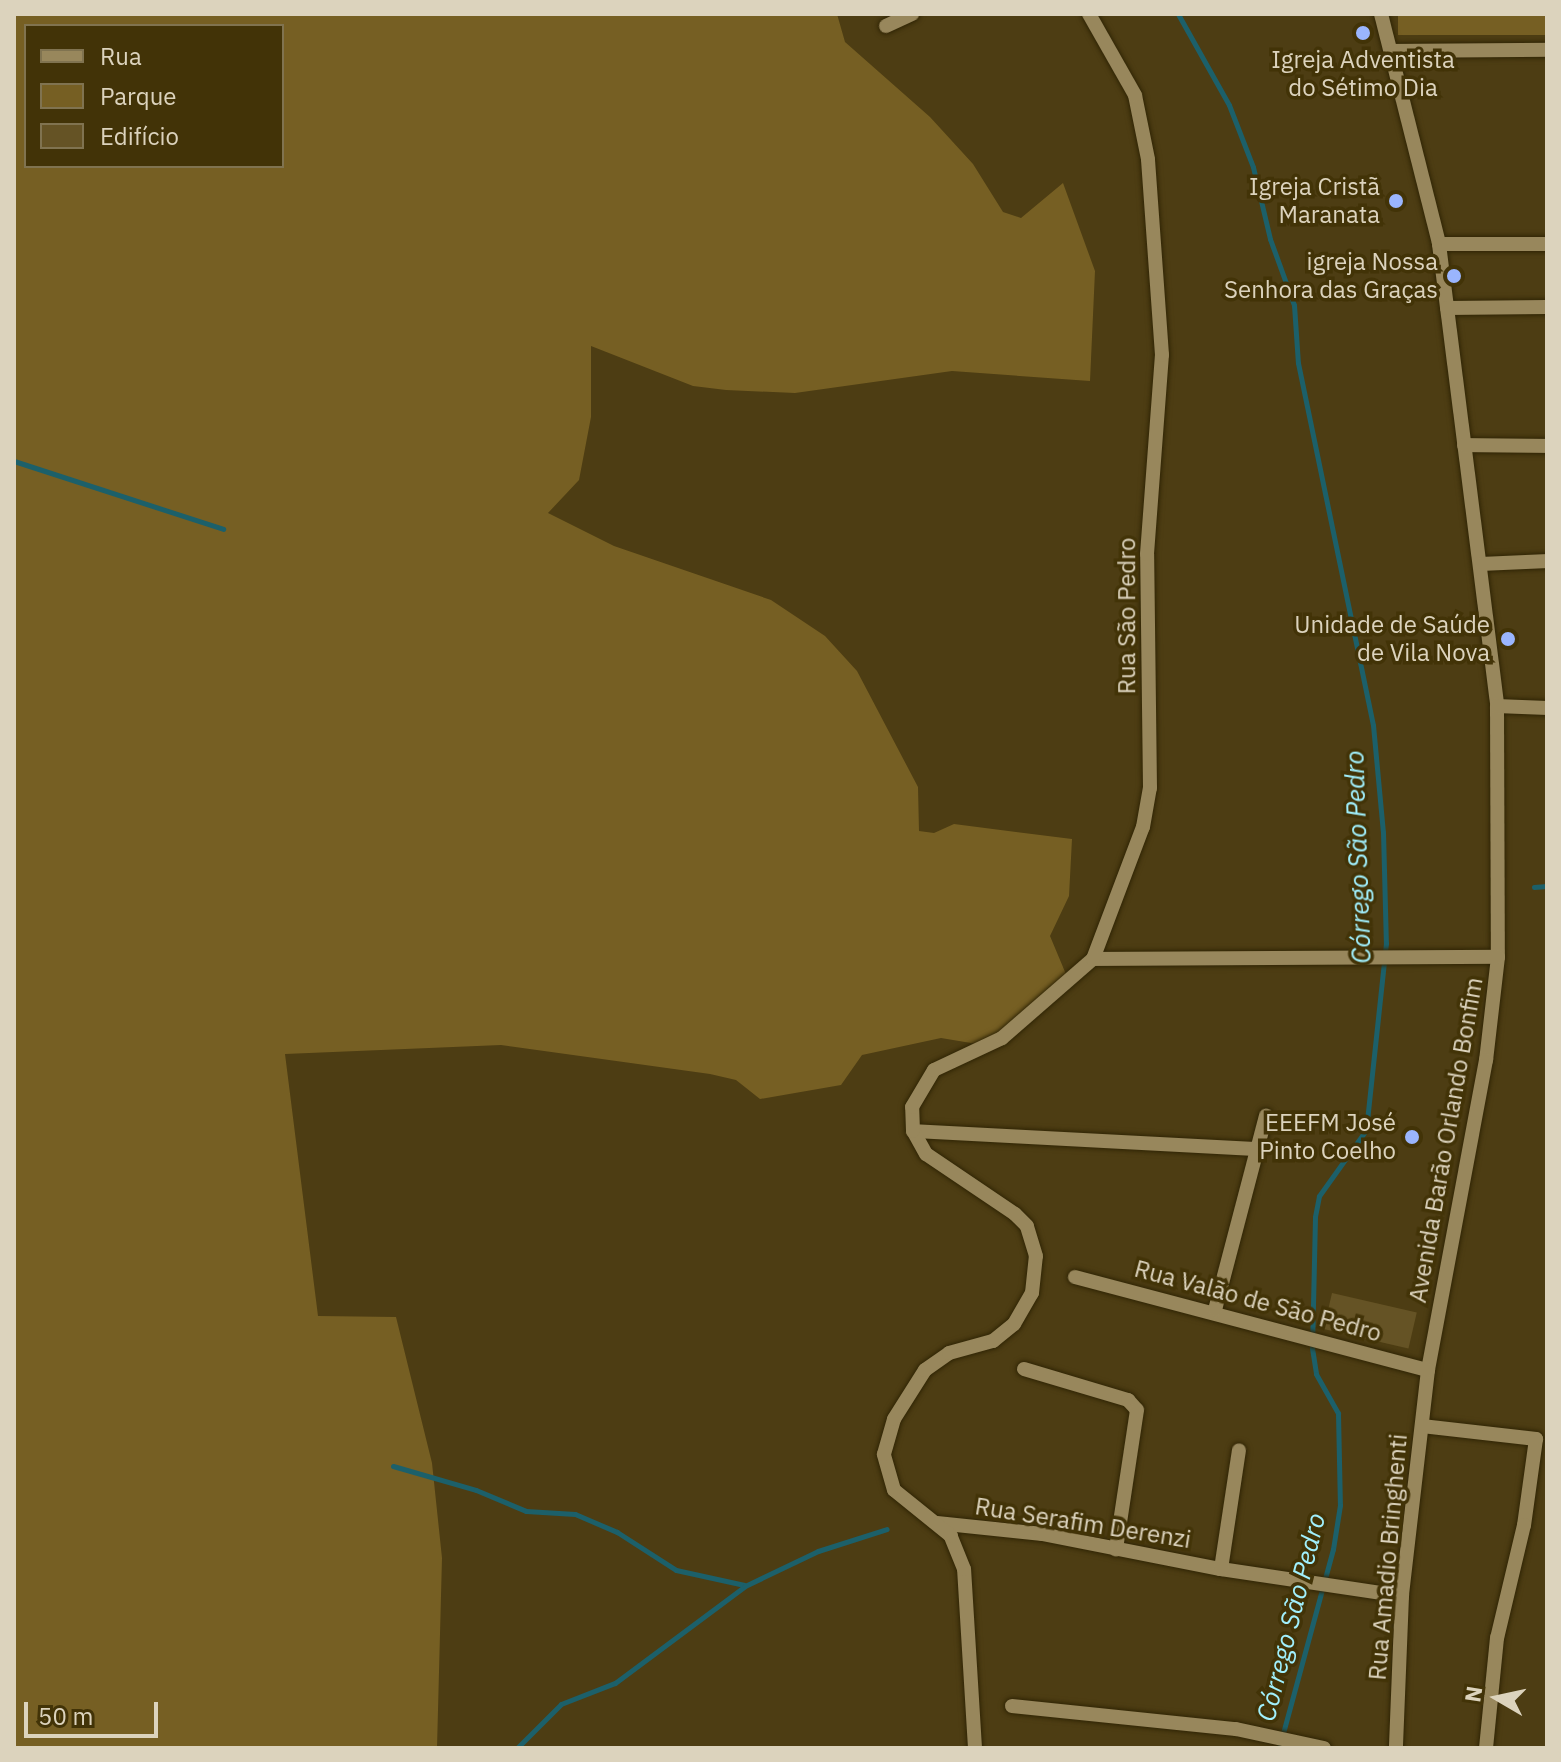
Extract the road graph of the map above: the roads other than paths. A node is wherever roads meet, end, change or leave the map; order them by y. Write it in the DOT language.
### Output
graph roads {
  1 [pos="912,14"];
  2 [pos="1089,14"];
  3 [pos="1381,14"];
  4 [pos="886,26"];
  5 [pos="1547,50"];
  6 [pos="1392,51"];
  7 [pos="1439,244"];
  8 [pos="1547,244"];
  9 [pos="1547,307"];
  10 [pos="1447,308"];
  11 [pos="1464,445"];
  12 [pos="1547,446"];
  13 [pos="1547,561"];
  14 [pos="1482,564"];
  15 [pos="1497,706"];
  16 [pos="1547,708"];
  17 [pos="1498,957"];
  18 [pos="1093,959"];
  19 [pos="1266,1116"];
  20 [pos="913,1131"];
  21 [pos="1258,1149"];
  22 [pos="1075,1277"];
  23 [pos="1215,1310"];
  24 [pos="1024,1369"];
  25 [pos="1428,1370"];
  26 [pos="1422,1426"];
  27 [pos="1239,1450"];
  28 [pos="937,1523"];
  29 [pos="1116,1549"];
  30 [pos="1221,1569"];
  31 [pos="1402,1596"];
  32 [pos="1012,1706"];
  33 [pos="975,1748"];
  34 [pos="1324,1748"];
  35 [pos="1396,1748"];
  36 [pos="1486,1748"];
  1 -- 4 [label="street"];
  2 -- 18 [label="street, Rua São Pedro"];
  3 -- 6 [label="street, Avenida Barão Orlando Bonfim"];
  5 -- 6 [label="street"];
  6 -- 7 [label="street, Avenida Barão Orlando Bonfim"];
  7 -- 8 [label="street"];
  7 -- 10 [label="street, Avenida Barão Orlando Bonfim"];
  9 -- 10 [label="street"];
  10 -- 11 [label="street, Avenida Barão Orlando Bonfim"];
  11 -- 12 [label="street"];
  11 -- 14 [label="street, Avenida Barão Orlando Bonfim"];
  13 -- 14 [label="street"];
  14 -- 15 [label="street, Avenida Barão Orlando Bonfim"];
  15 -- 16 [label="street"];
  15 -- 17 [label="street, Avenida Barão Orlando Bonfim"];
  17 -- 18 [label="street"];
  17 -- 25 [label="street, Avenida Barão Orlando Bonfim"];
  18 -- 20 [label="street, Rua São Pedro"];
  19 -- 21 [label="street"];
  20 -- 21 [label="street"];
  20 -- 28 [label="street"];
  21 -- 23 [label="street"];
  22 -- 23 [label="street, Rua Valão de São Pedro"];
  23 -- 25 [label="street, Rua Valão de São Pedro"];
  24 -- 29 [label="street"];
  25 -- 26 [label="street, Rua Amadio Bringhenti"];
  26 -- 31 [label="street, Rua Amadio Bringhenti"];
  26 -- 36 [label="street"];
  27 -- 30 [label="street, Rua Serafim Derenzi"];
  28 -- 29 [label="street, Rua Serafim Derenzi"];
  28 -- 33 [label="street"];
  29 -- 30 [label="street, Rua Serafim Derenzi"];
  30 -- 31 [label="street, Rua Serafim Derenzi"];
  31 -- 35 [label="street, Rua Amadio Bringhenti"];
  32 -- 34 [label="street"];
}
